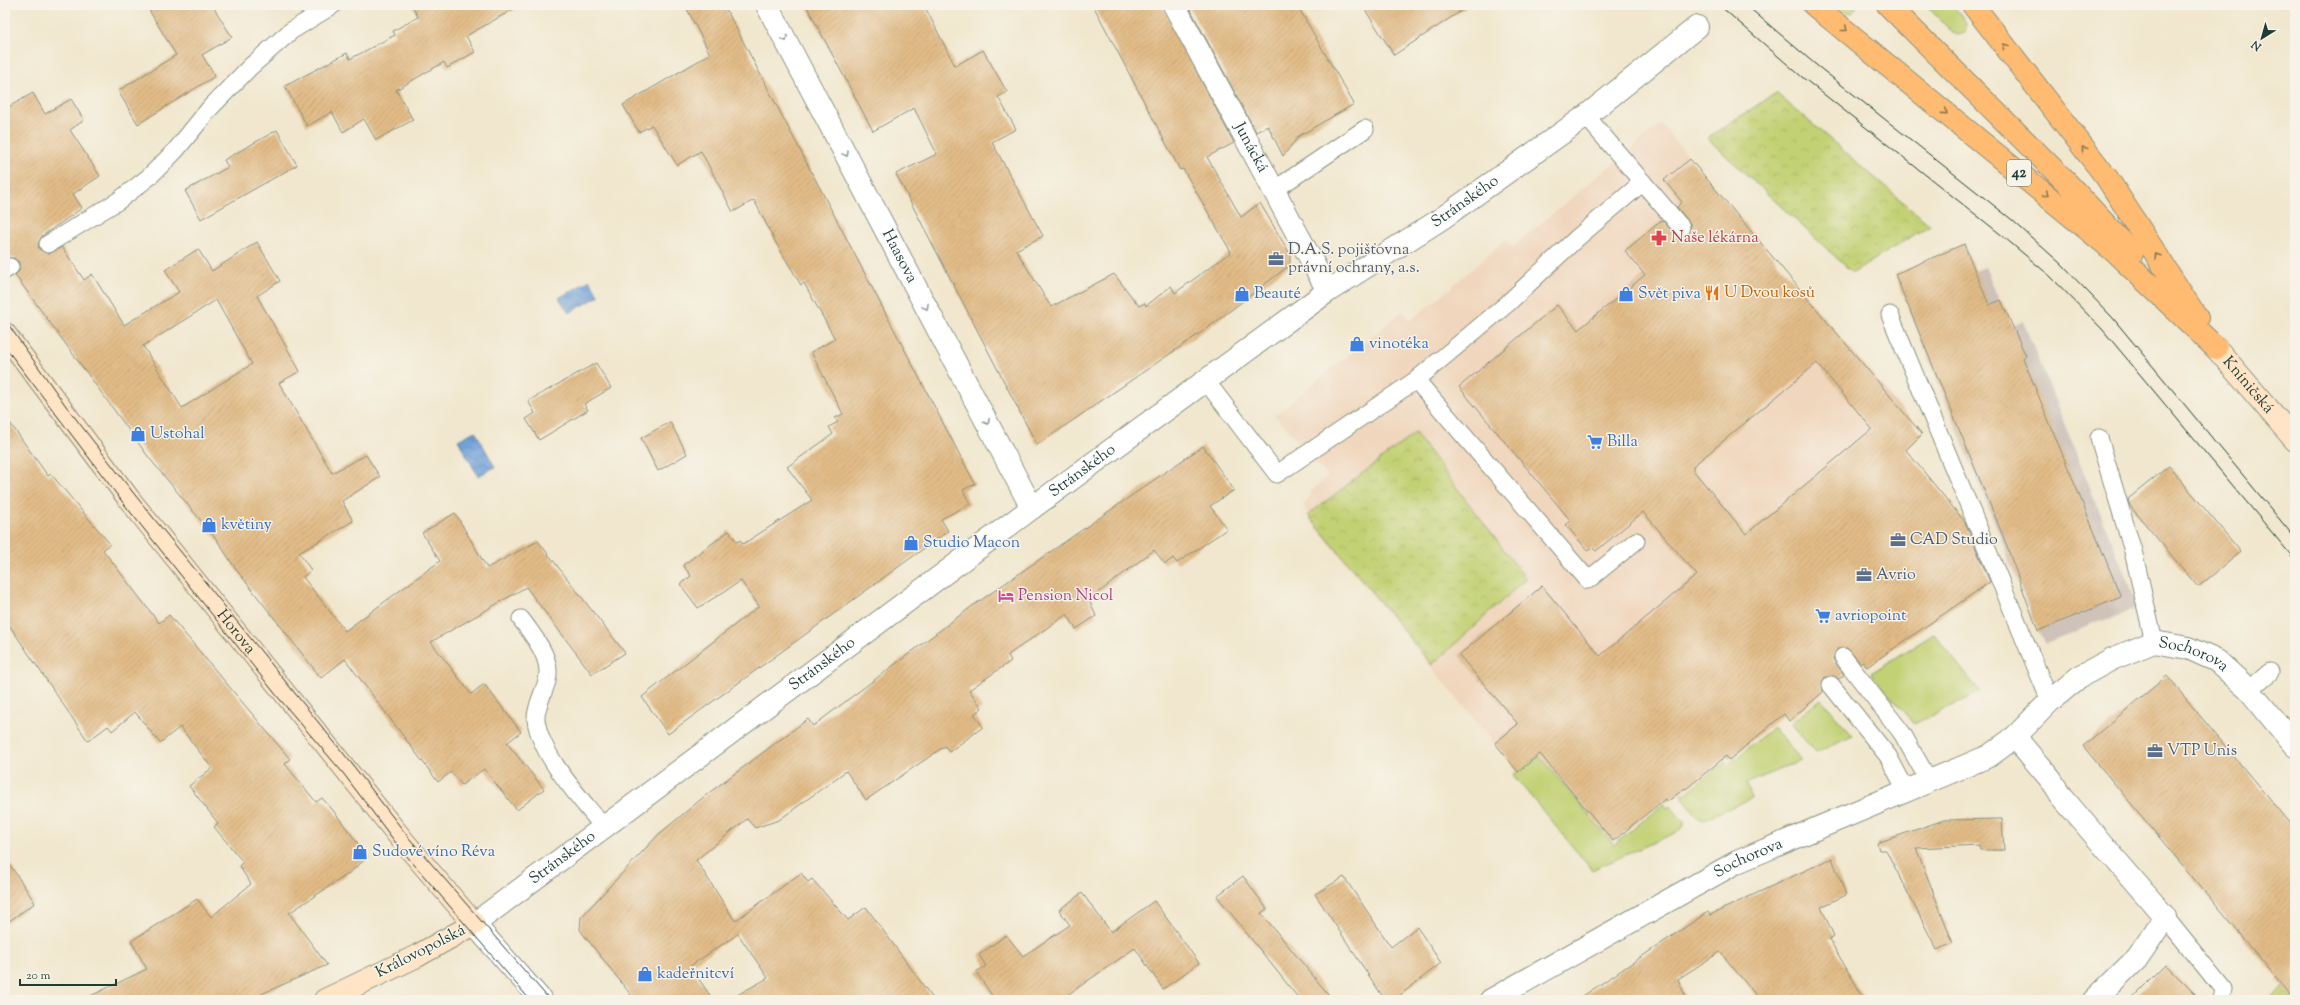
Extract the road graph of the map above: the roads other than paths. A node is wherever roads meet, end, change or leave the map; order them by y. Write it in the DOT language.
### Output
graph roads {
  1 [pos="333,5"];
  2 [pos="767,5"];
  3 [pos="1174,5"];
  4 [pos="1814,5"];
  5 [pos="1888,5"];
  6 [pos="1973,5"];
  7 [pos="1697,27"];
  8 [pos="1586,116"];
  9 [pos="1365,129"];
  10 [pos="1643,182"];
  11 [pos="1274,190"];
  12 [pos="1681,226"];
  13 [pos="48,244"];
  14 [pos="1328,291"];
  15 [pos="1890,315"];
  16 [pos="9,348"];
  17 [pos="2216,348"];
  18 [pos="1416,380"];
  19 [pos="1206,381"];
  20 [pos="2099,438"];
  21 [pos="2295,440"];
  22 [pos="1032,508"];
  23 [pos="1636,541"];
  24 [pos="521,619"];
  25 [pos="2154,642"];
  26 [pos="1842,657"];
  27 [pos="2270,672"];
  28 [pos="1831,685"];
  29 [pos="2249,690"];
  30 [pos="2050,701"];
  31 [pos="2015,737"];
  32 [pos="2295,746"];
  33 [pos="1929,781"];
  34 [pos="1906,790"];
  35 [pos="604,828"];
  36 [pos="2165,917"];
  37 [pos="474,924"];
  38 [pos="325,1000"];
  39 [pos="541,1000"];
  40 [pos="1491,1000"];
  41 [pos="2094,1000"];
  42 [pos="2221,1000"];
  1 -- 13 [label="lane"];
  2 -- 22 [label="street, Haasova, one-way"];
  3 -- 11 [label="street, Junácká"];
  4 -- 17 [label="highway, 42, one-way"];
  5 -- 17 [label="highway, 42"];
  17 -- 6 [label="highway, one-way"];
  7 -- 8 [label="street, Stránského"];
  8 -- 10 [label="lane"];
  8 -- 14 [label="street, Stránského"];
  9 -- 11 [label="lane"];
  10 -- 12 [label="lane"];
  10 -- 18 [label="lane"];
  11 -- 14 [label="street, Junácká"];
  14 -- 19 [label="street, Stránského"];
  15 -- 30 [label="lane"];
  16 -- 37 [label="street, Horova"];
  17 -- 21 [label="street, Kníničská"];
  18 -- 19 [label="lane"];
  18 -- 23 [label="lane"];
  19 -- 22 [label="street, Stránského"];
  20 -- 25 [label="lane"];
  22 -- 35 [label="street, Stránského"];
  24 -- 35 [label="lane"];
  25 -- 29 [label="street, Sochorova"];
  25 -- 30 [label="street, Sochorova"];
  26 -- 33 [label="lane"];
  27 -- 29 [label="lane"];
  28 -- 34 [label="lane"];
  29 -- 32 [label="street, Sochorova"];
  30 -- 31 [label="street, Sochorova"];
  31 -- 33 [label="street, Sochorova"];
  31 -- 36 [label="street"];
  33 -- 34 [label="street, Sochorova"];
  34 -- 40 [label="street, Sochorova"];
  35 -- 37 [label="street, Stránského"];
  36 -- 41 [label="street"];
  36 -- 42 [label="lane"];
  37 -- 38 [label="street, Královopolská"];
  37 -- 39 [label="street"];
}
